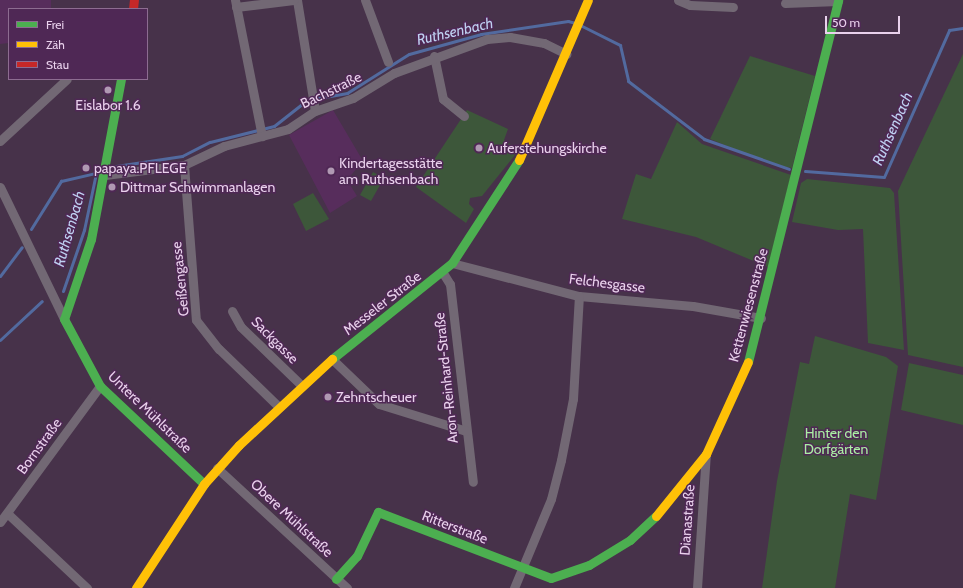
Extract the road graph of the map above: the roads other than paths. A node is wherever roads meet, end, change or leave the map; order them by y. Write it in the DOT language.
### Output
graph roads {
  1 [pos="294,0"];
  2 [pos="298,0"];
  3 [pos="364,0"];
  4 [pos="588,0"];
  5 [pos="678,0"];
  6 [pos="838,1"];
  7 [pos="785,3"];
  8 [pos="235,4"];
  9 [pos="733,7"];
  10 [pos="567,54"];
  11 [pos="434,56"];
  12 [pos="388,62"];
  13 [pos="66,80"];
  14 [pos="121,80"];
  15 [pos="315,111"];
  16 [pos="464,116"];
  17 [pos="262,136"];
  18 [pos="0,141"];
  19 [pos="184,165"];
  20 [pos="105,175"];
  21 [pos="0,188"];
  22 [pos="452,263"];
  23 [pos="443,273"];
  24 [pos="579,296"];
  25 [pos="232,312"];
  26 [pos="761,318"];
  27 [pos="64,319"];
  28 [pos="332,359"];
  29 [pos="100,386"];
  30 [pos="302,386"];
  31 [pos="279,407"];
  32 [pos="466,431"];
  33 [pos="706,454"];
  34 [pos="217,468"];
  35 [pos="473,482"];
  36 [pos="204,484"];
  37 [pos="7,514"];
  38 [pos="0,522"];
  39 [pos="523,567"];
  40 [pos="336,579"];
  41 [pos="87,588"];
  42 [pos="136,588"];
  43 [pos="347,588"];
  44 [pos="514,588"];
  45 [pos="697,588"];
  1 -- 8 [label="street"];
  2 -- 15 [label="street"];
  3 -- 12 [label="street"];
  4 -- 10 [label="street, Messeler Straße"];
  5 -- 9 [label="street"];
  6 -- 7 [label="street"];
  6 -- 26 [label="street, Kettenwiesenstraße"];
  8 -- 17 [label="street"];
  10 -- 11 [label="street, Bachstraße"];
  10 -- 22 [label="street, Messeler Straße"];
  11 -- 15 [label="street, Bachstraße"];
  11 -- 16 [label="street"];
  13 -- 18 [label="street"];
  14 -- 20 [label="street"];
  15 -- 17 [label="street, Bachstraße"];
  17 -- 19 [label="street, Bachstraße"];
  19 -- 20 [label="street, Bachstraße"];
  19 -- 31 [label="street, Geißengasse"];
  20 -- 27 [label="street"];
  21 -- 27 [label="street"];
  22 -- 23 [label="street, Messeler Straße"];
  22 -- 24 [label="street, Felchesgasse"];
  23 -- 28 [label="street, Messeler Straße"];
  23 -- 32 [label="street, Aron-Reinhard-Straße"];
  24 -- 26 [label="street, Felchesgasse"];
  24 -- 39 [label="street"];
  25 -- 30 [label="street, Sackgasse"];
  26 -- 33 [label="street, Kettenwiesenstraße"];
  27 -- 29 [label="street, Untere Mühlstraße"];
  28 -- 30 [label="street, Messeler Straße"];
  28 -- 32 [label="street"];
  29 -- 36 [label="street, Untere Mühlstraße"];
  29 -- 37 [label="street, Bornstraße"];
  30 -- 31 [label="street, Messeler Straße"];
  31 -- 34 [label="street, Messeler Straße"];
  32 -- 35 [label="street, Aron-Reinhard-Straße"];
  33 -- 39 [label="street, Kettenwiesenstraße"];
  33 -- 45 [label="street, Dianastraße"];
  34 -- 36 [label="street, Messeler Straße"];
  34 -- 40 [label="street, Obere Mühlstraße"];
  36 -- 42 [label="street, Messeler Straße"];
  37 -- 38 [label="street, Bornstraße"];
  37 -- 41 [label="street"];
  39 -- 40 [label="street, Ritterstraße"];
  39 -- 44 [label="street"];
  40 -- 43 [label="street, Obere Mühlstraße"];
}
